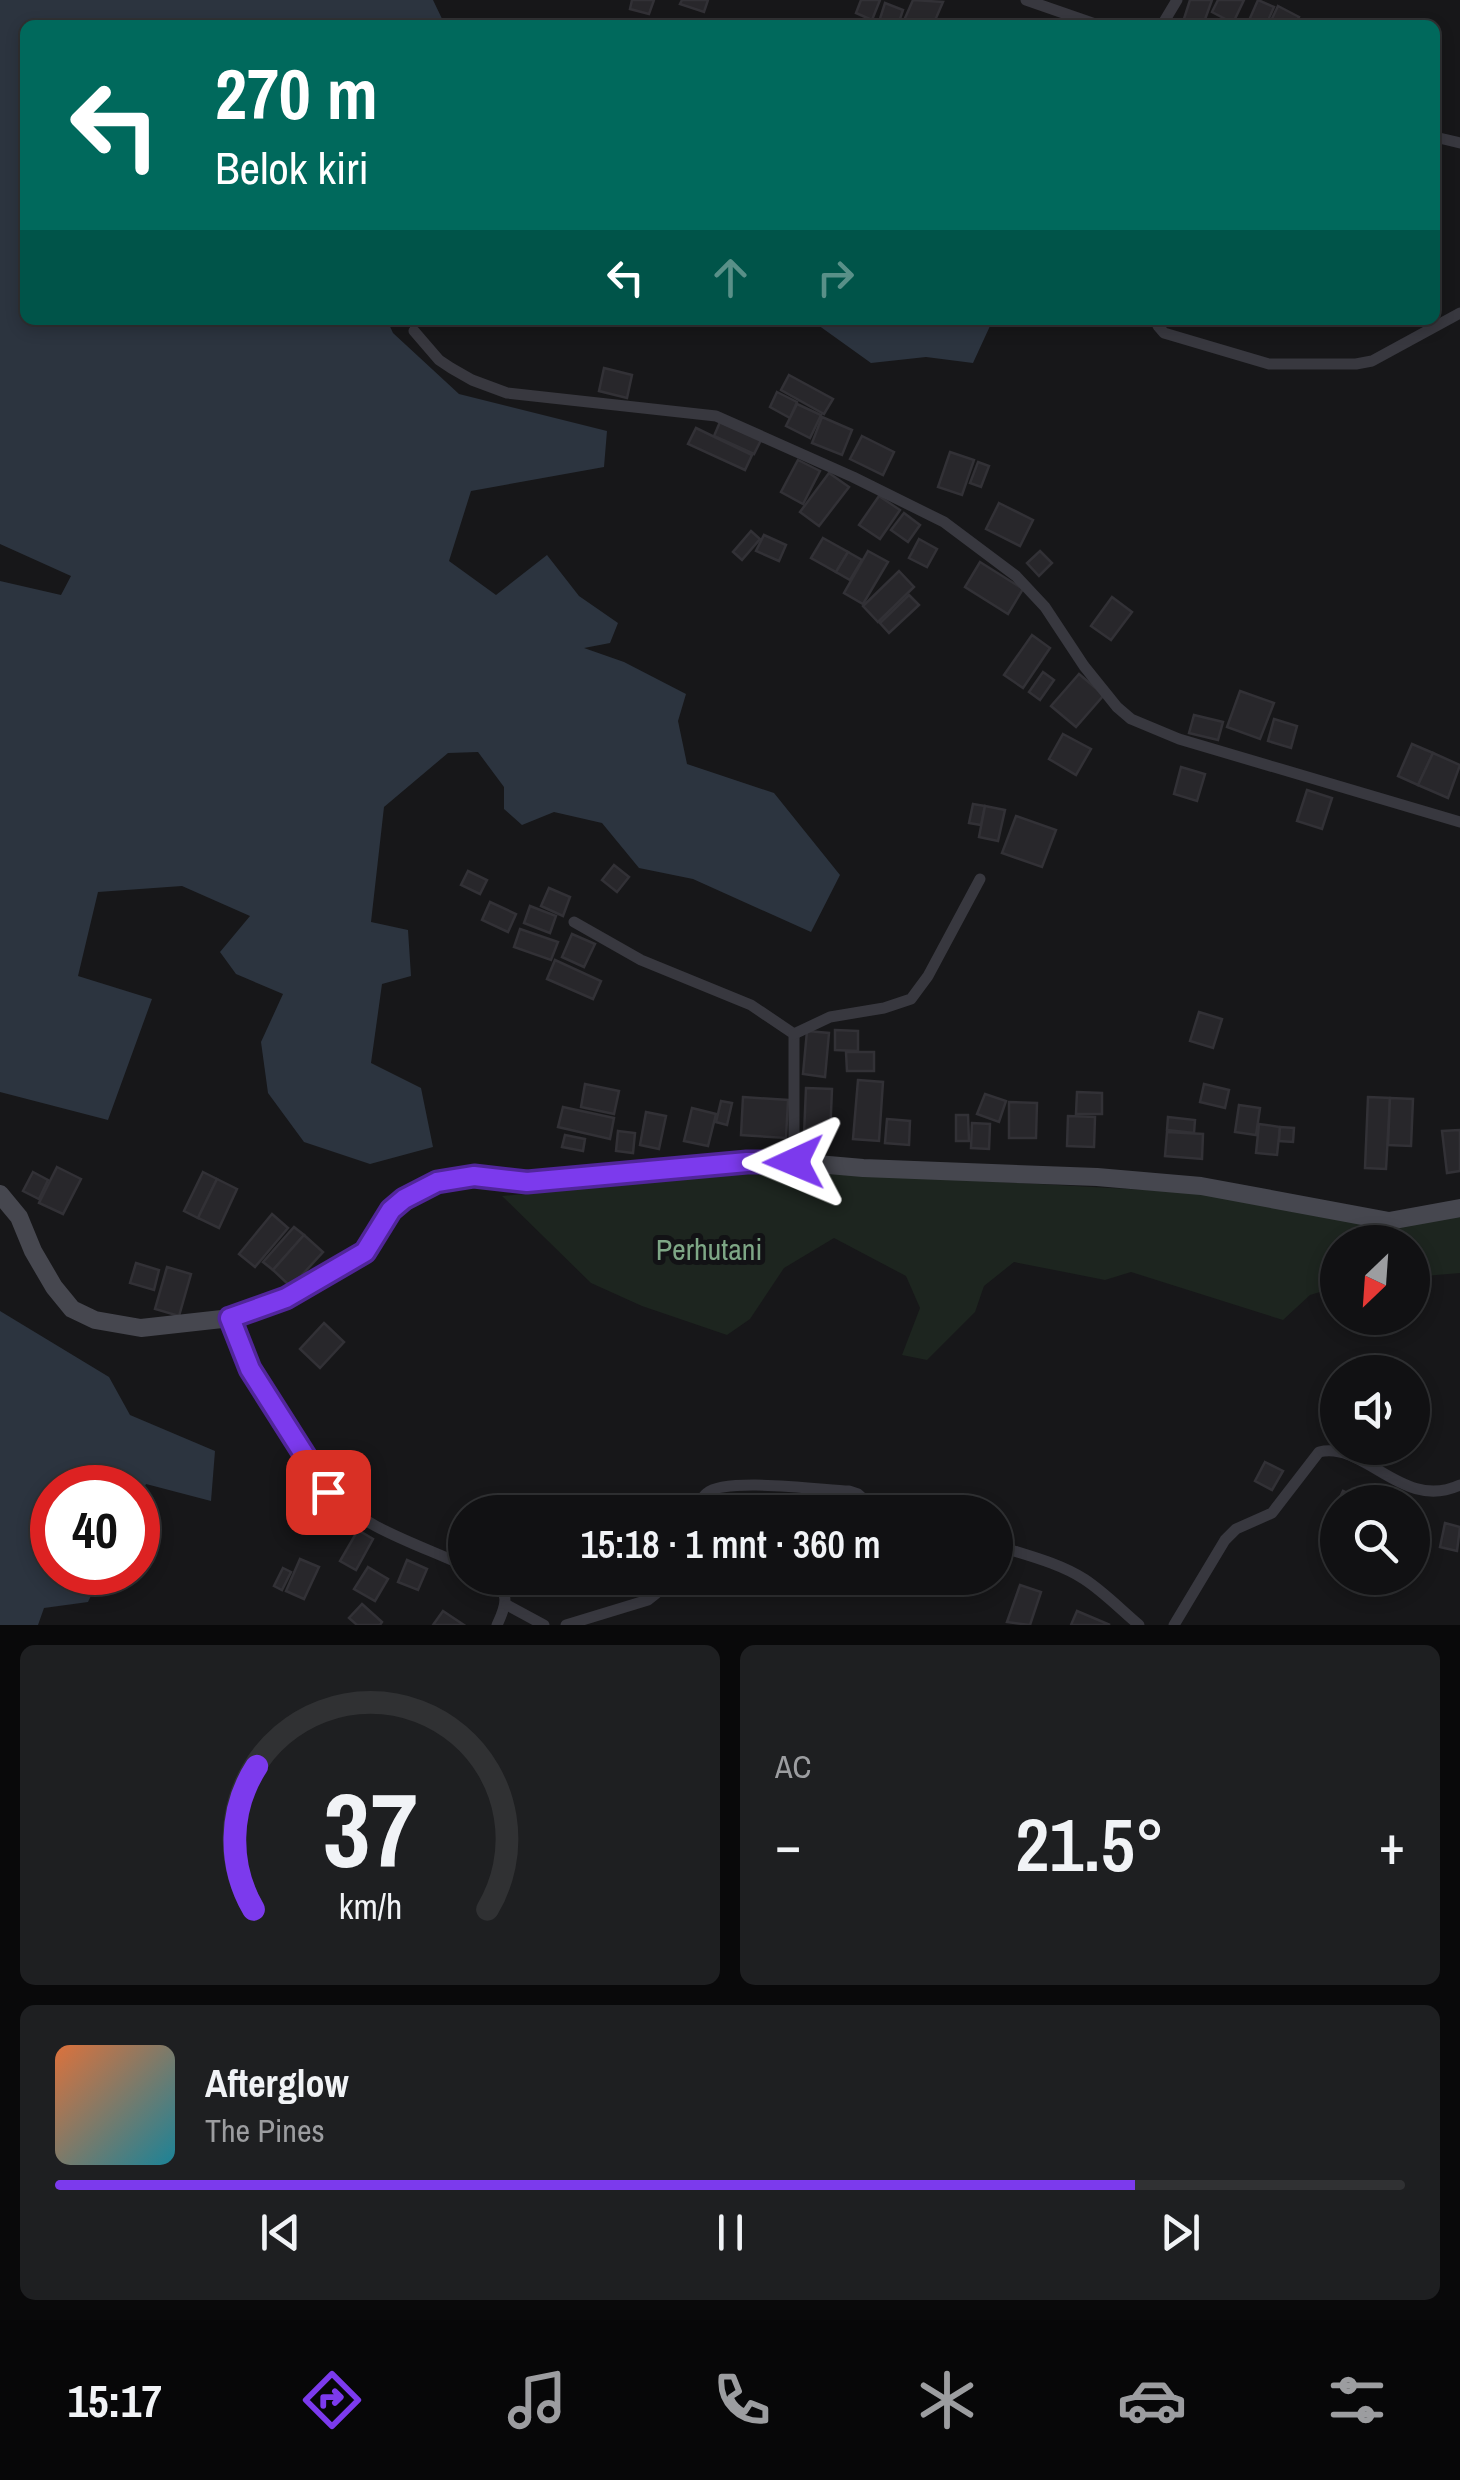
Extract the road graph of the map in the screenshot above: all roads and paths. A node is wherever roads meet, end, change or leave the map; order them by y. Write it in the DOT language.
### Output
graph roads {
  1 [pos="1026,0"];
  2 [pos="1084,20"];
  3 [pos="1158,325"];
  4 [pos="1438,325"];
  5 [pos="414,330"];
  6 [pos="1460,822"];
  7 [pos="980,879"];
  8 [pos="574,922"];
  9 [pos="794,1034"];
  10 [pos="794,1162"];
  11 [pos="0,1194"];
  12 [pos="1460,1208"];
  13 [pos="230,1318"];
  14 [pos="1460,1485"];
  15 [pos="705,1495"];
  16 [pos="859,1495"];
  17 [pos="1013,1551"];
  18 [pos="448,1558"];
  19 [pos="506,1595"];
  20 [pos="654,1595"];
  21 [pos="506,1605"];
  22 [pos="497,1625"];
  23 [pos="544,1625"];
  24 [pos="566,1625"];
  25 [pos="1139,1625"];
  26 [pos="1174,1625"];
  1 -- 2 [label="street"];
  3 -- 4 [label="street"];
  5 -- 6 [label="street"];
  7 -- 9 [label="street"];
  8 -- 9 [label="street"];
  9 -- 10 [label="street"];
  10 -- 12 [label="street"];
  10 -- 13 [label="street"];
  11 -- 13 [label="street"];
  13 -- 18 [label="street"];
  14 -- 26 [label="street"];
  15 -- 16 [label="street"];
  17 -- 25 [label="street"];
  19 -- 21 [label="street"];
  20 -- 24 [label="street"];
  21 -- 22 [label="street"];
  21 -- 23 [label="street"];
}
